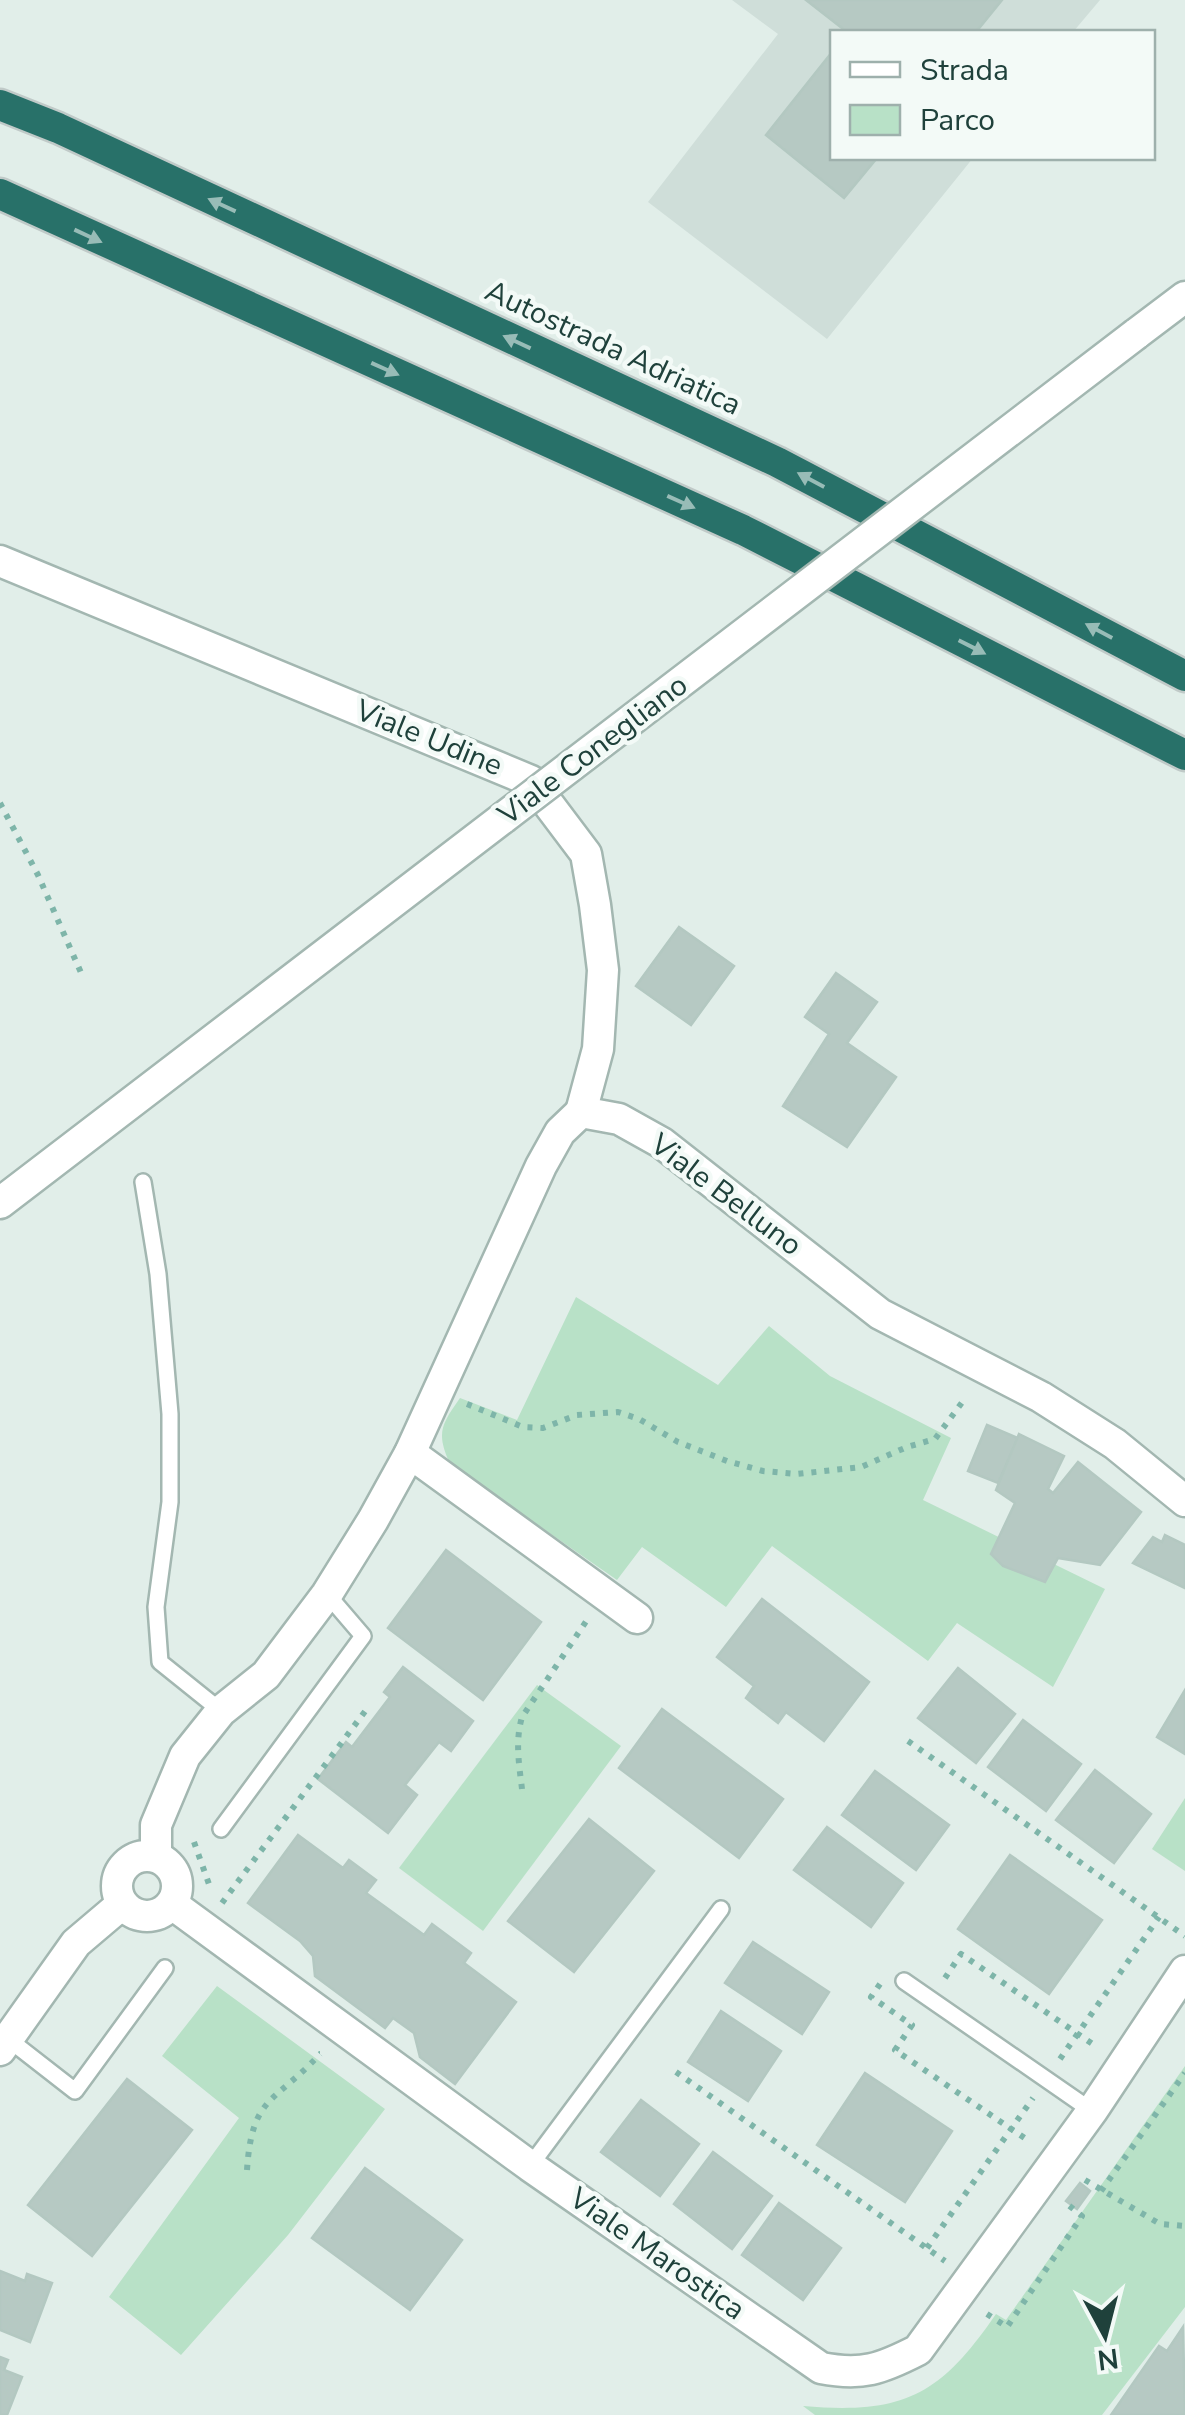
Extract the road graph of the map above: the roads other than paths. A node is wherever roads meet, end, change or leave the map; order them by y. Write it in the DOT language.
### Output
graph roads {
  1 [pos="0,105"];
  2 [pos="0,194"];
  3 [pos="1185,296"];
  4 [pos="0,561"];
  5 [pos="1185,676"];
  6 [pos="1185,756"];
  7 [pos="581,1112"];
  8 [pos="143,1182"];
  9 [pos="0,1203"];
  10 [pos="410,1453"];
  11 [pos="1185,1501"];
  12 [pos="327,1594"];
  13 [pos="638,1618"];
  14 [pos="222,1710"];
  15 [pos="221,1829"];
  16 [pos="156,1856"];
  17 [pos="122,1904"];
  18 [pos="172,1904"];
  19 [pos="721,1909"];
  20 [pos="165,1968"];
  21 [pos="1185,1970"];
  22 [pos="904,1981"];
  23 [pos="4,2044"];
  24 [pos="1092,2111"];
  25 [pos="530,2166"];
  5 -- 1 [label="highway, Autostrada Adriatica, one-way"];
  2 -- 6 [label="highway, one-way"];
  3 -- 9 [label="street, Viale Conegliano, bridge"];
  4 -- 7 [label="street, Viale Udine"];
  7 -- 10 [label="street"];
  7 -- 11 [label="street, Viale Belluno"];
  8 -- 14 [label="lane"];
  10 -- 12 [label="street"];
  10 -- 13 [label="street"];
  12 -- 14 [label="street"];
  12 -- 15 [label="lane"];
  14 -- 16 [label="street"];
  16 -- 17 [label="street"];
  16 -- 18 [label="street"];
  17 -- 18 [label="street"];
  17 -- 23 [label="street"];
  18 -- 25 [label="street, Viale Marostica"];
  19 -- 25 [label="lane"];
  20 -- 23 [label="lane"];
  21 -- 24 [label="street, Viale Marostica"];
  22 -- 24 [label="lane"];
  24 -- 25 [label="street, Viale Marostica"];
}
